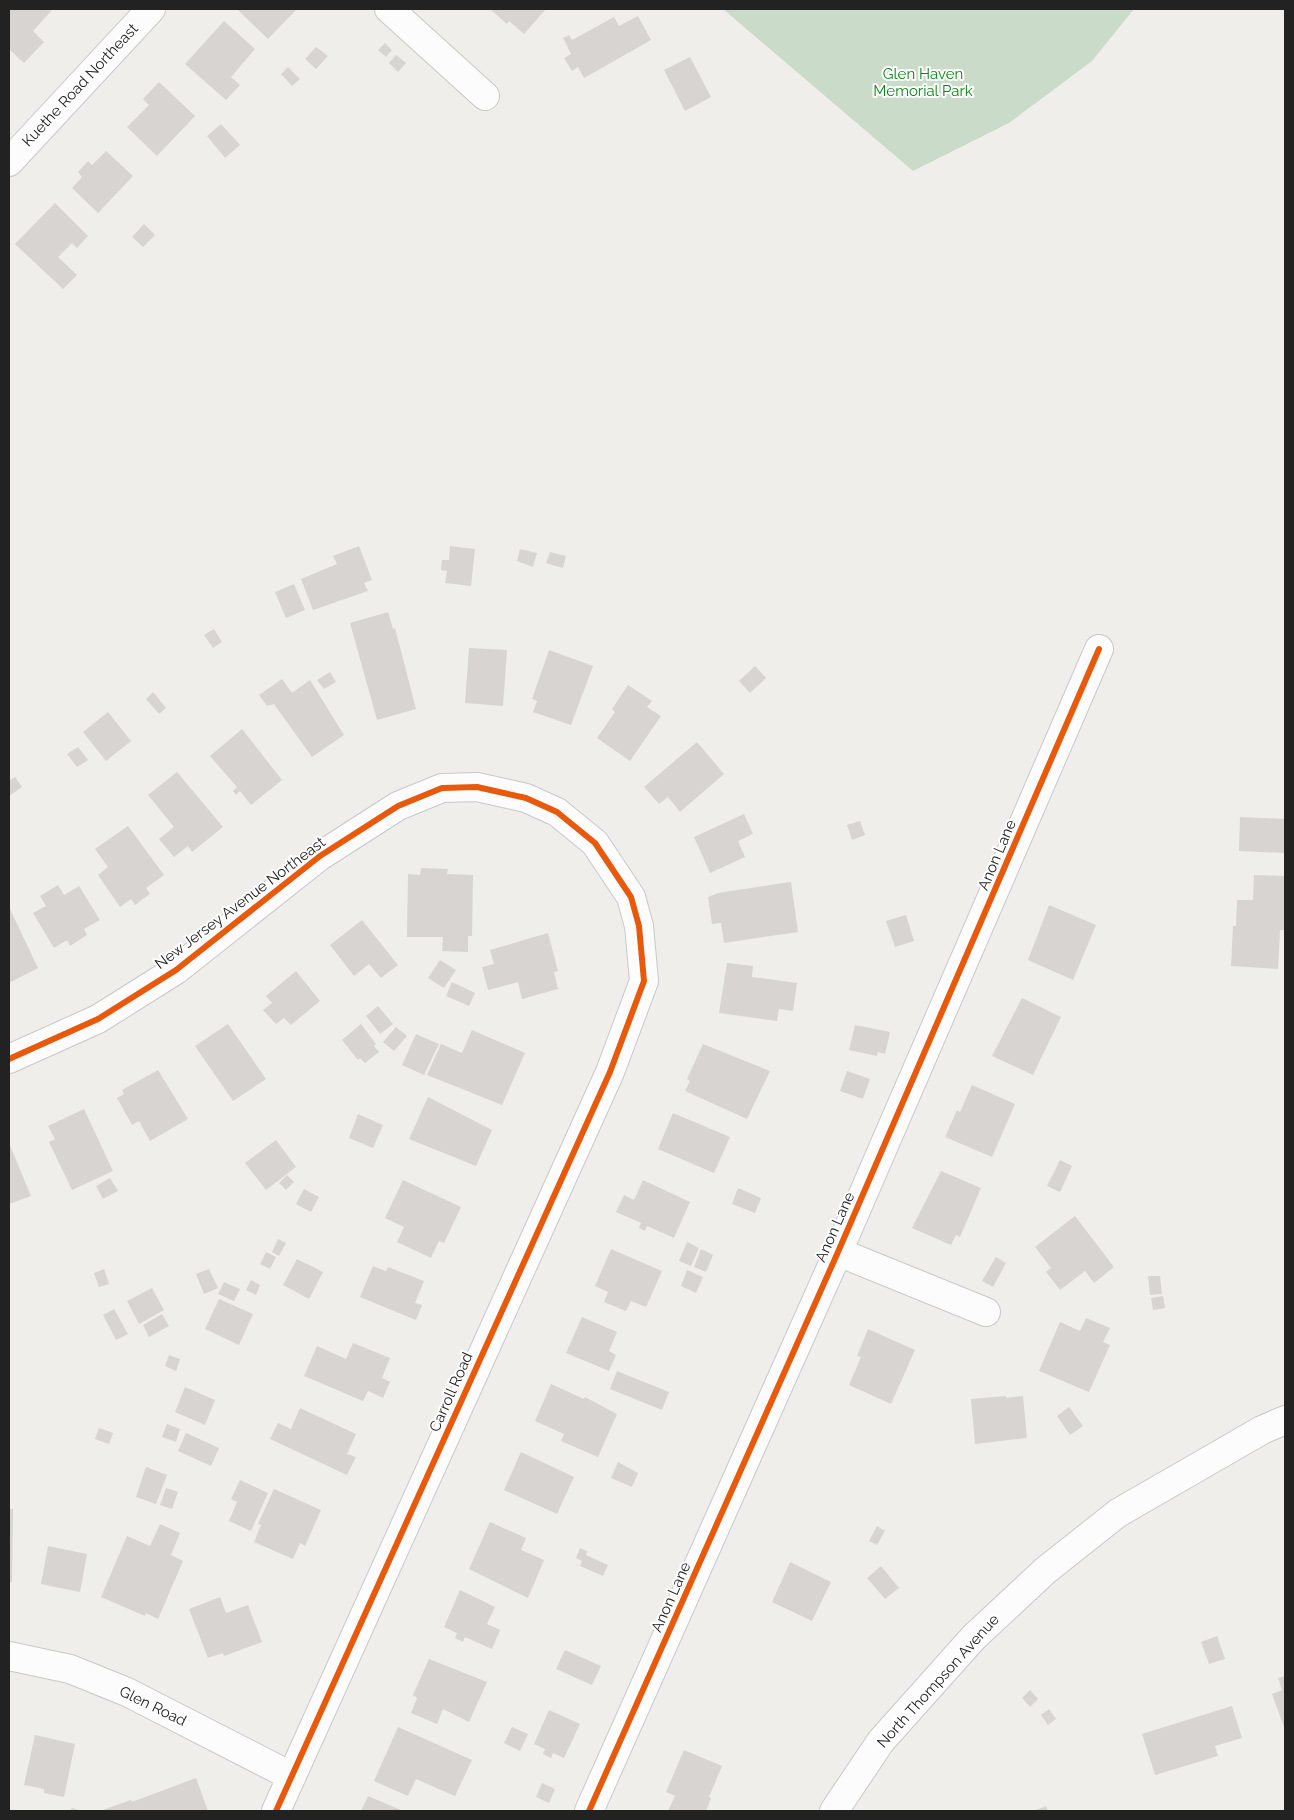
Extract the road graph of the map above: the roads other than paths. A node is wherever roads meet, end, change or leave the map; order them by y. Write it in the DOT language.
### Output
graph roads {
  1 [pos="151,9"];
  2 [pos="389,9"];
  3 [pos="485,96"];
  4 [pos="9,162"];
  5 [pos="1099,649"];
  6 [pos="644,980"];
  7 [pos="9,1059"];
  8 [pos="838,1252"];
  9 [pos="986,1312"];
  10 [pos="1285,1420"];
  11 [pos="9,1656"];
  12 [pos="291,1776"];
  13 [pos="276,1811"];
  14 [pos="589,1811"];
  15 [pos="834,1811"];
  1 -- 4 [label="street, Kuethe Road Northeast"];
  2 -- 3 [label="street"];
  5 -- 8 [label="street, Anon Lane"];
  6 -- 7 [label="street, New Jersey Avenue Northeast"];
  6 -- 12 [label="street, Carroll Road"];
  8 -- 9 [label="street"];
  8 -- 14 [label="street, Anon Lane"];
  10 -- 15 [label="street, North Thompson Avenue"];
  11 -- 12 [label="street, Glen Road"];
  12 -- 13 [label="street, Carroll Road"];
}
